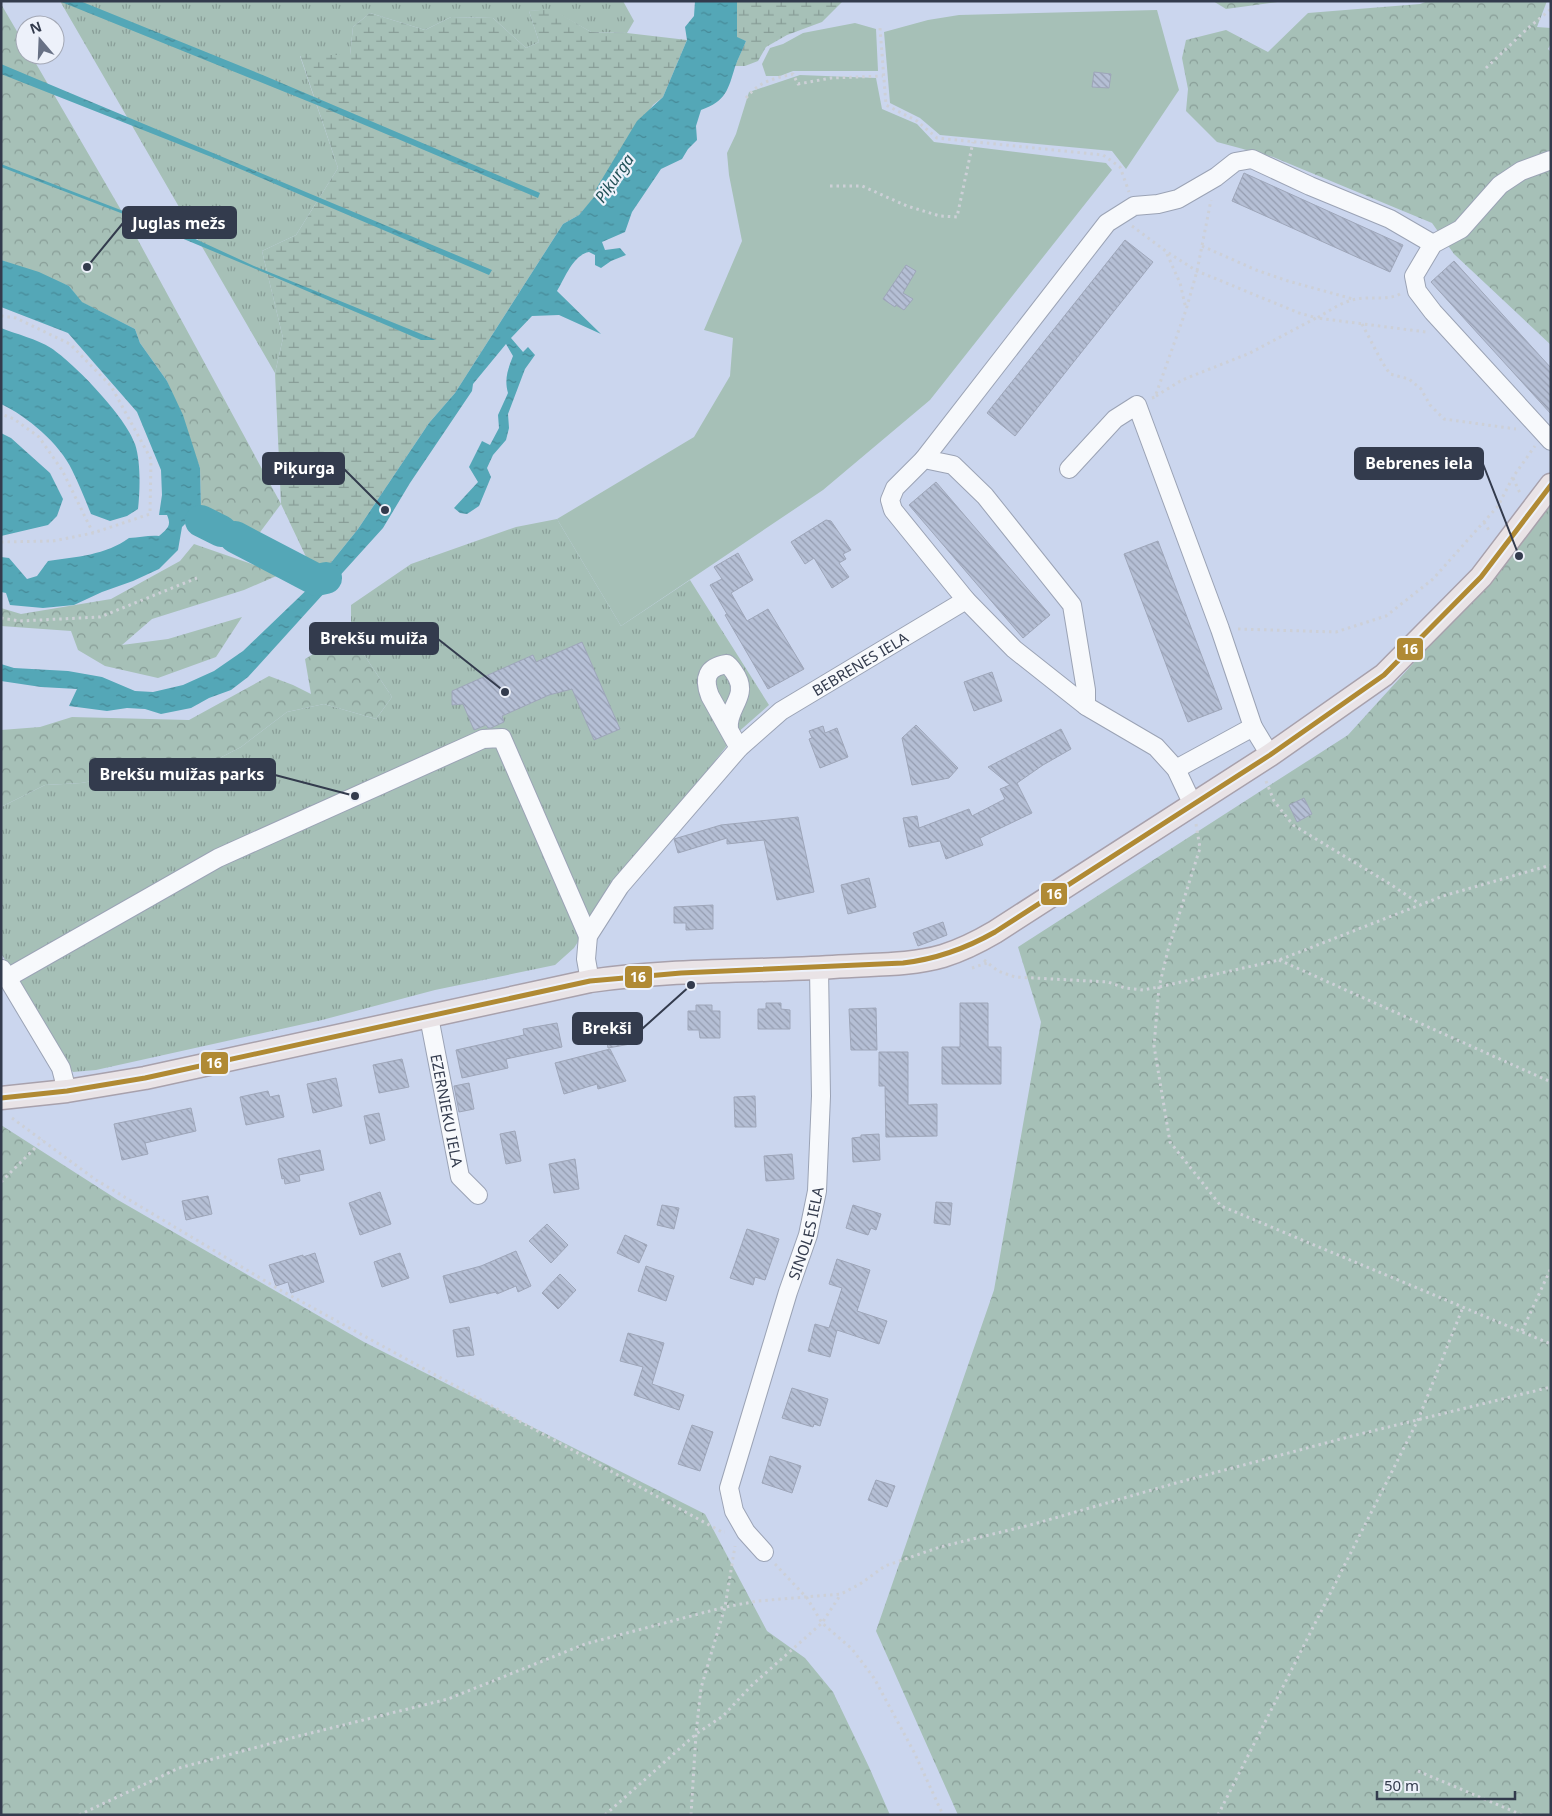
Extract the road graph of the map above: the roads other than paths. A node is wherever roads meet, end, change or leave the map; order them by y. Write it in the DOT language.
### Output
graph roads {
  1 [pos="1551,160"];
  2 [pos="1433,244"];
  3 [pos="1547,437"];
  4 [pos="924,459"];
  5 [pos="1069,469"];
  6 [pos="1551,485"];
  7 [pos="966,600"];
  8 [pos="1086,706"];
  9 [pos="1253,727"];
  10 [pos="729,729"];
  11 [pos="739,748"];
  12 [pos="1264,759"];
  13 [pos="1176,769"];
  14 [pos="1193,805"];
  15 [pos="588,936"];
  16 [pos="819,968"];
  17 [pos="4,973"];
  18 [pos="590,981"];
  19 [pos="429,1017"];
  20 [pos="67,1091"];
  21 [pos="5,1107"];
  22 [pos="478,1196"];
  23 [pos="764,1552"];
  1 -- 2 [label="street"];
  2 -- 3 [label="street"];
  2 -- 4 [label="street"];
  4 -- 7 [label="street"];
  4 -- 8 [label="street"];
  5 -- 9 [label="street"];
  6 -- 12 [label="main road"];
  7 -- 8 [label="street"];
  7 -- 11 [label="street, BEBRENES IELA"];
  8 -- 13 [label="street"];
  9 -- 12 [label="street"];
  9 -- 13 [label="street"];
  10 -- 11 [label="street"];
  11 -- 15 [label="street, BEBRENES IELA"];
  12 -- 14 [label="main road"];
  13 -- 14 [label="street"];
  14 -- 16 [label="main road"];
  15 -- 17 [label="street"];
  15 -- 18 [label="street, BEBRENES IELA"];
  16 -- 18 [label="main road"];
  16 -- 23 [label="street, SINOLES IELA"];
  17 -- 20 [label="street"];
  18 -- 19 [label="main road"];
  19 -- 20 [label="main road"];
  19 -- 22 [label="street, EZERNIEKU IELA"];
  20 -- 21 [label="main road"];
}
